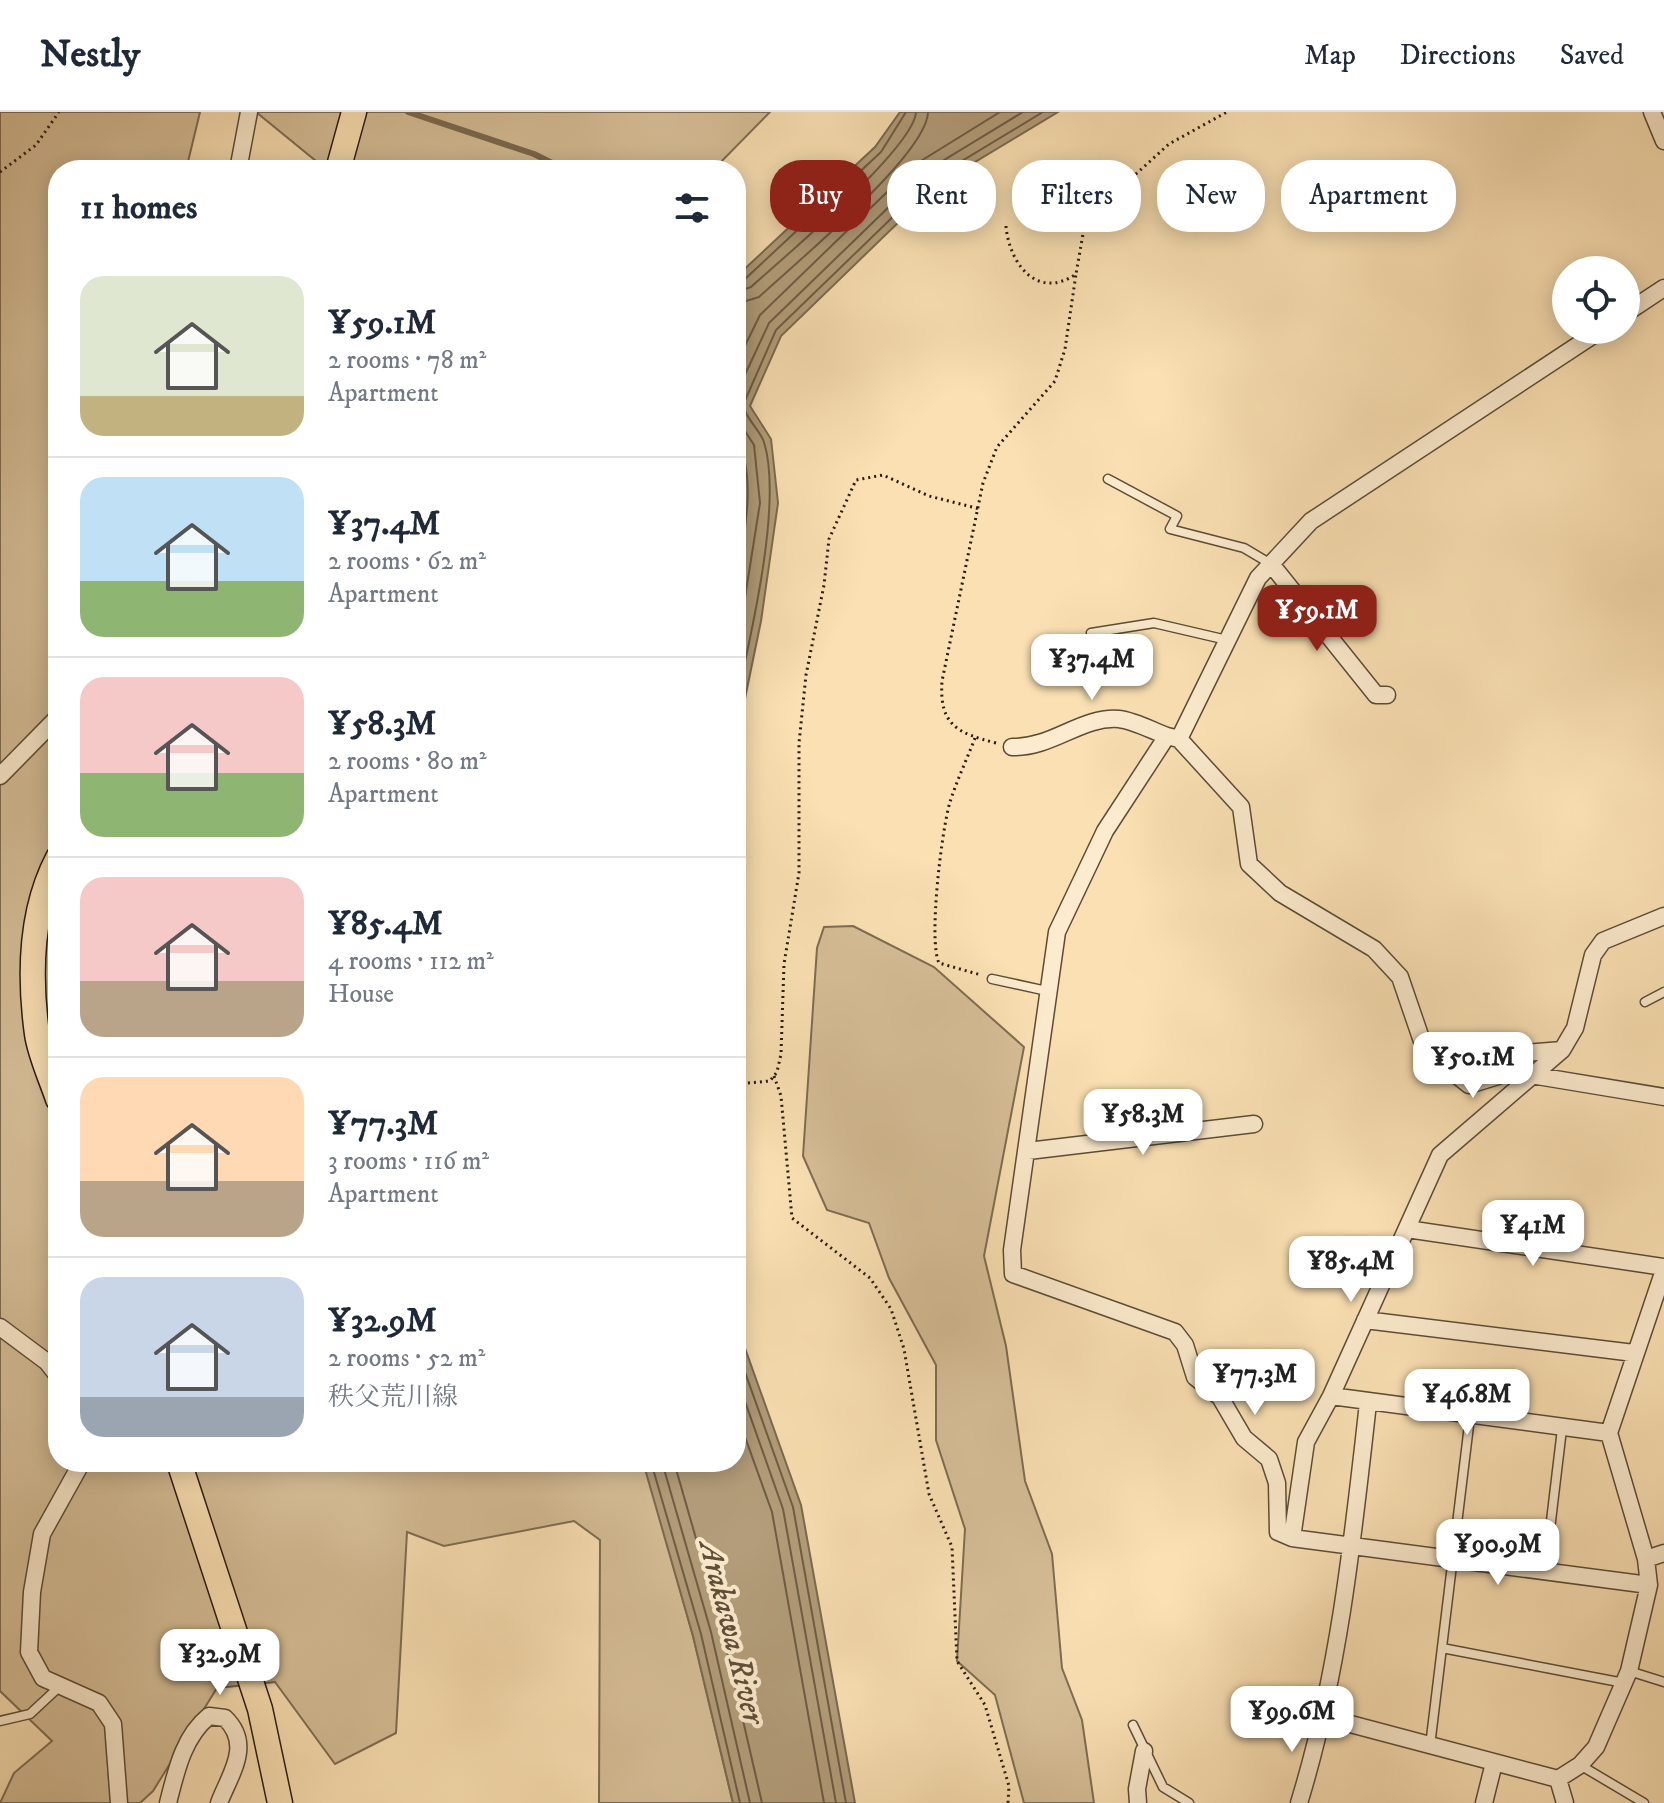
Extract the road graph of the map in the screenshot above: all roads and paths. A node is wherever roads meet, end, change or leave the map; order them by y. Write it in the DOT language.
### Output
graph roads {
  1 [pos="59,112"];
  2 [pos="249,112"];
  3 [pos="1227,112"];
  4 [pos="1652,112"];
  5 [pos="350,122"];
  6 [pos="1664,141"];
  7 [pos="240,160"];
  8 [pos="340,160"];
  9 [pos="0,172"];
  10 [pos="1006,226"];
  11 [pos="1076,274"];
  12 [pos="1664,288"];
  13 [pos="1640,304"];
  14 [pos="1580,344"];
  15 [pos="1108,479"];
  16 [pos="980,509"];
  17 [pos="1271,564"];
  18 [pos="1091,633"];
  19 [pos="1228,640"];
  20 [pos="1387,695"];
  21 [pos="48,727"];
  22 [pos="975,738"];
  23 [pos="1173,738"];
  24 [pos="1012,747"];
  25 [pos="0,776"];
  26 [pos="48,876"];
  27 [pos="1664,916"];
  28 [pos="992,979"];
  29 [pos="1047,991"];
  30 [pos="1664,992"];
  31 [pos="1645,1002"];
  32 [pos="1562,1050"];
  33 [pos="48,1069"];
  34 [pos="1531,1075"];
  35 [pos="774,1076"];
  36 [pos="746,1083"];
  37 [pos="1664,1097"];
  38 [pos="1254,1124"];
  39 [pos="1028,1151"];
  40 [pos="1407,1229"];
  41 [pos="1664,1268"];
  42 [pos="1365,1320"];
  43 [pos="0,1327"];
  44 [pos="1634,1353"];
  45 [pos="48,1363"];
  46 [pos="1331,1396"];
  47 [pos="1368,1403"];
  48 [pos="1470,1417"];
  49 [pos="1562,1429"];
  50 [pos="1609,1433"];
  51 [pos="76,1472"];
  52 [pos="182,1472"];
  53 [pos="1292,1538"];
  54 [pos="1352,1547"];
  55 [pos="1664,1553"];
  56 [pos="1646,1559"];
  57 [pos="1453,1561"];
  58 [pos="1545,1573"];
  59 [pos="1649,1585"];
  60 [pos="1442,1648"];
  61 [pos="1626,1677"];
  62 [pos="1664,1682"];
  63 [pos="59,1687"];
  64 [pos="1324,1717"];
  65 [pos="0,1721"];
  66 [pos="1133,1725"];
  67 [pos="1430,1746"];
  68 [pos="1144,1751"];
  69 [pos="1494,1763"];
  70 [pos="1580,1765"];
  71 [pos="1558,1779"];
  72 [pos="1302,1802"];
  73 [pos="119,1803"];
  74 [pos="168,1803"];
  75 [pos="219,1803"];
  76 [pos="280,1803"];
  77 [pos="1008,1803"];
  78 [pos="1138,1803"];
  79 [pos="1189,1803"];
  80 [pos="1484,1803"];
  81 [pos="1565,1803"];
  82 [pos="1644,1803"];
  1 -- 9 [label="path"];
  2 -- 7 [label="street"];
  3 -- 11 [label="path"];
  4 -- 6 [label="street"];
  5 -- 8 [label="main road"];
  10 -- 11 [label="path"];
  11 -- 16 [label="path"];
  12 -- 13 [label="street"];
  14 -- 17 [label="street"];
  15 -- 17 [label="lane"];
  16 -- 22 [label="path"];
  16 -- 35 [label="path"];
  17 -- 19 [label="street"];
  17 -- 20 [label="street"];
  18 -- 19 [label="lane"];
  19 -- 23 [label="street"];
  21 -- 25 [label="street"];
  22 -- 24 [label="path"];
  22 -- 28 [label="path"];
  23 -- 24 [label="street"];
  23 -- 29 [label="street"];
  23 -- 32 [label="street"];
  26 -- 33 [label="main road"];
  27 -- 32 [label="street"];
  28 -- 29 [label="lane"];
  29 -- 39 [label="street"];
  30 -- 31 [label="lane"];
  32 -- 34 [label="street"];
  34 -- 37 [label="street"];
  34 -- 40 [label="street"];
  35 -- 36 [label="path"];
  35 -- 77 [label="path"];
  38 -- 39 [label="street"];
  39 -- 53 [label="street"];
  40 -- 41 [label="street"];
  40 -- 42 [label="street"];
  41 -- 44 [label="street"];
  42 -- 44 [label="street"];
  42 -- 46 [label="street"];
  43 -- 45 [label="street"];
  44 -- 50 [label="street"];
  46 -- 47 [label="street"];
  46 -- 53 [label="street"];
  47 -- 48 [label="street"];
  47 -- 54 [label="street"];
  48 -- 49 [label="street"];
  48 -- 57 [label="lane"];
  49 -- 50 [label="street"];
  49 -- 58 [label="lane"];
  50 -- 56 [label="street"];
  51 -- 63 [label="street"];
  52 -- 76 [label="main road"];
  53 -- 54 [label="street"];
  54 -- 57 [label="street"];
  54 -- 64 [label="street"];
  55 -- 56 [label="street"];
  56 -- 59 [label="street"];
  57 -- 58 [label="street"];
  57 -- 60 [label="lane"];
  58 -- 59 [label="street"];
  59 -- 61 [label="street"];
  60 -- 61 [label="lane"];
  60 -- 67 [label="lane"];
  61 -- 62 [label="lane"];
  61 -- 70 [label="street"];
  63 -- 65 [label="lane"];
  63 -- 73 [label="street"];
  64 -- 67 [label="street"];
  64 -- 72 [label="street"];
  66 -- 68 [label="lane"];
  67 -- 69 [label="street"];
  68 -- 78 [label="street"];
  68 -- 79 [label="lane"];
  69 -- 71 [label="street"];
  69 -- 80 [label="street"];
  70 -- 71 [label="street"];
  70 -- 82 [label="lane"];
  71 -- 81 [label="street"];
  74 -- 75 [label="street"];
}
